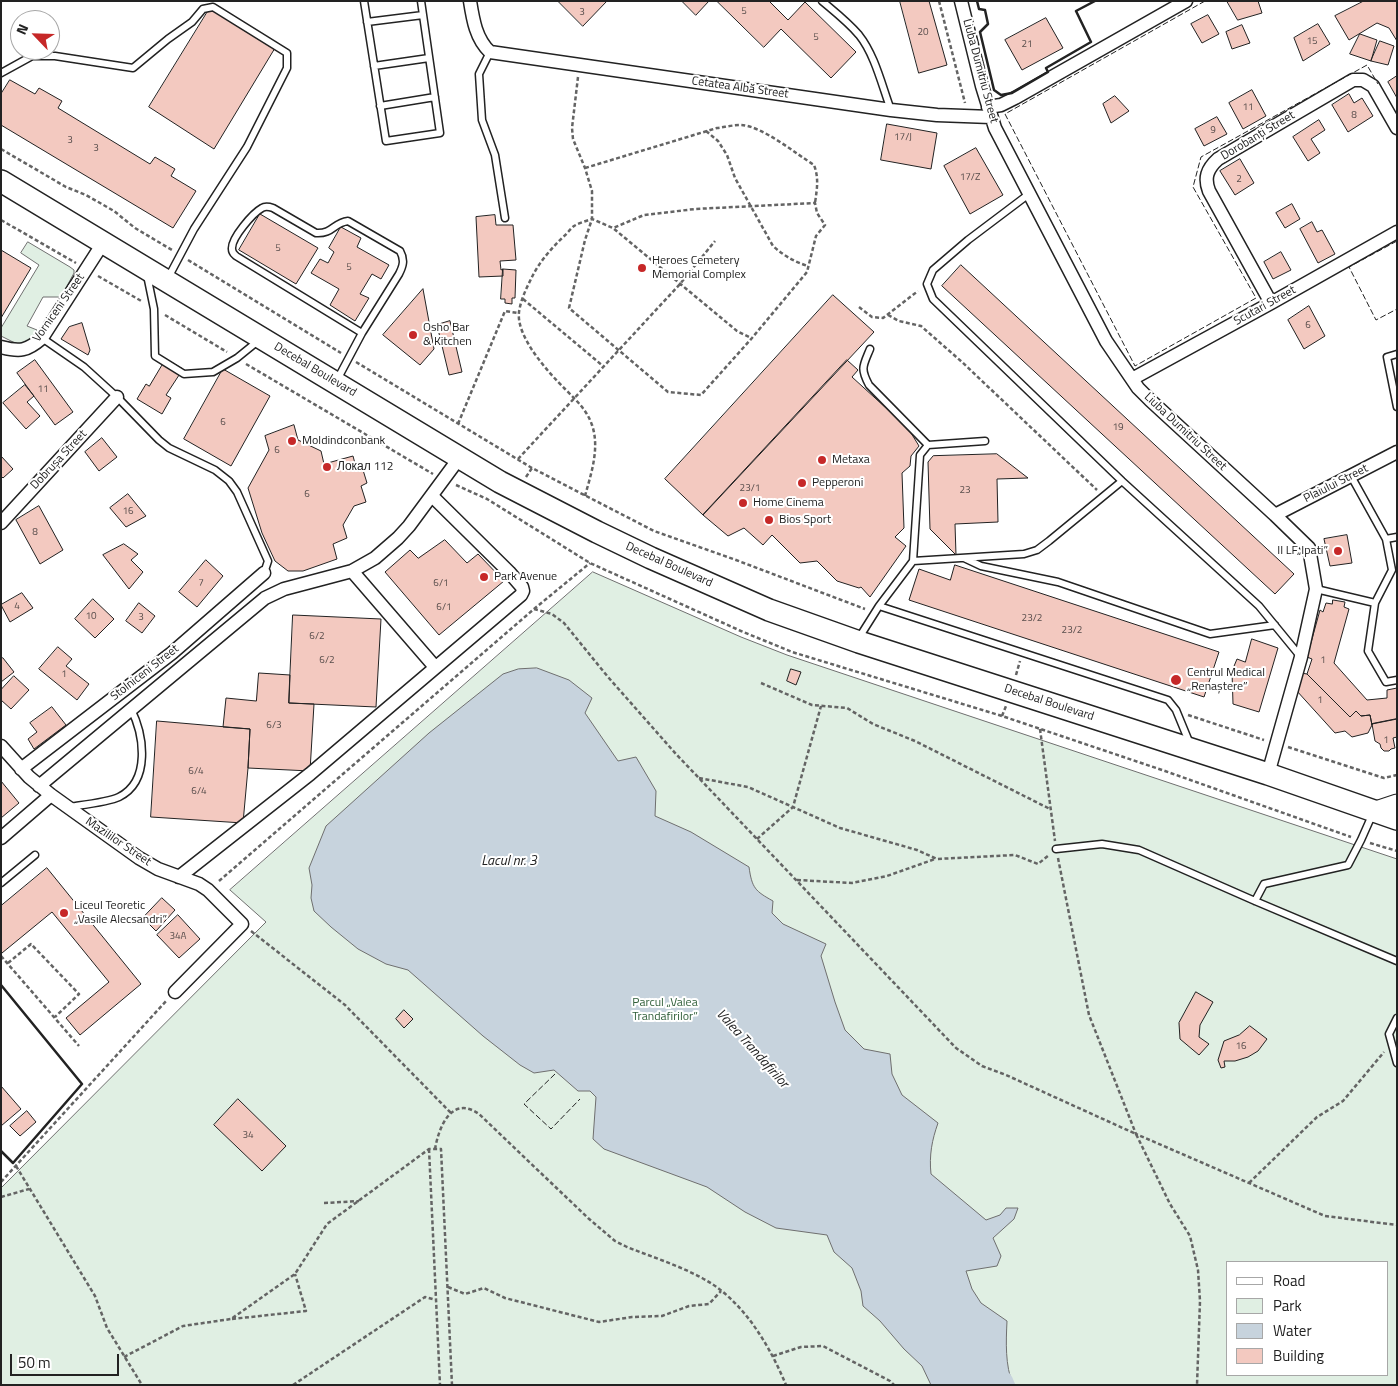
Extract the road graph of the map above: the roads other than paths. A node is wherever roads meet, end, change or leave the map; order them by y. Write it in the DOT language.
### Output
graph roads {
  1 [pos="364,1"];
  2 [pos="421,1"];
  3 [pos="470,1"];
  4 [pos="822,1"];
  5 [pos="961,1"];
  6 [pos="1186,1"];
  7 [pos="423,15"];
  8 [pos="367,22"];
  9 [pos="490,52"];
  10 [pos="429,58"];
  11 [pos="374,66"];
  12 [pos="1,73"];
  13 [pos="435,97"];
  14 [pos="380,106"];
  15 [pos="890,110"];
  16 [pos="990,112"];
  17 [pos="1397,128"];
  18 [pos="1,181"];
  19 [pos="1029,194"];
  20 [pos="505,218"];
  21 [pos="1397,232"];
  22 [pos="103,243"];
  23 [pos="145,269"];
  24 [pos="166,281"];
  25 [pos="1271,303"];
  26 [pos="362,333"];
  27 [pos="42,338"];
  28 [pos="261,338"];
  29 [pos="1,347"];
  30 [pos="870,349"];
  31 [pos="1397,354"];
  32 [pos="1132,379"];
  33 [pos="336,383"];
  34 [pos="117,397"];
  35 [pos="1397,407"];
  36 [pos="985,441"];
  37 [pos="928,445"];
  38 [pos="1397,452"];
  39 [pos="460,457"];
  40 [pos="1351,476"];
  41 [pos="1122,481"];
  42 [pos="432,496"];
  43 [pos="1276,514"];
  44 [pos="1,523"];
  45 [pos="1397,537"];
  46 [pos="1386,539"];
  47 [pos="963,558"];
  48 [pos="914,561"];
  49 [pos="352,570"];
  50 [pos="264,573"];
  51 [pos="1316,589"];
  52 [pos="1375,603"];
  53 [pos="880,606"];
  54 [pos="1275,625"];
  55 [pos="859,642"];
  56 [pos="1301,657"];
  57 [pos="435,667"];
  58 [pos="1397,680"];
  59 [pos="131,709"];
  60 [pos="1,746"];
  61 [pos="1193,750"];
  62 [pos="21,768"];
  63 [pos="1268,774"];
  64 [pos="39,786"];
  65 [pos="51,795"];
  66 [pos="1397,804"];
  67 [pos="68,808"];
  68 [pos="1373,812"];
  69 [pos="1397,819"];
  70 [pos="1,838"];
  71 [pos="1056,849"];
  72 [pos="35,855"];
  73 [pos="179,877"];
  74 [pos="1,882"];
  75 [pos="1255,901"];
  76 [pos="1397,961"];
  77 [pos="175,992"];
  78 [pos="1397,1018"];
  79 [pos="1397,1063"];
  1 -- 8 [label="lane"];
  2 -- 7 [label="lane"];
  3 -- 9 [label="street"];
  4 -- 15 [label="lane"];
  5 -- 16 [label="street, Liuba Dumitriu Street"];
  6 -- 16 [label="street, Cetatea Albă Street"];
  7 -- 8 [label="lane"];
  7 -- 10 [label="lane"];
  8 -- 11 [label="lane"];
  9 -- 15 [label="street, Cetatea Albă Street"];
  9 -- 20 [label="lane"];
  10 -- 11 [label="lane"];
  10 -- 13 [label="lane"];
  11 -- 14 [label="lane"];
  12 -- 24 [label="lane"];
  13 -- 14 [label="lane"];
  13 -- 14 [label="lane"];
  15 -- 16 [label="street, Cetatea Albă Street"];
  16 -- 19 [label="street, Liuba Dumitriu Street"];
  17 -- 25 [label="street, Dorobanți Street"];
  18 -- 22 [label="main road, Decebal Boulevard"];
  19 -- 32 [label="street, Liuba Dumitriu Street"];
  19 -- 41 [label="lane"];
  21 -- 25 [label="street, Scutari Street"];
  22 -- 23 [label="main road, Decebal Boulevard"];
  22 -- 27 [label="street, Vorniceni Street"];
  23 -- 24 [label="main road, Decebal Boulevard"];
  23 -- 28 [label="lane"];
  24 -- 28 [label="main road, Decebal Boulevard"];
  25 -- 32 [label="street, Scutari Street"];
  26 -- 26 [label="lane"];
  26 -- 33 [label="lane"];
  27 -- 29 [label="street, Vorniceni Street"];
  27 -- 34 [label="lane"];
  28 -- 33 [label="main road, Decebal Boulevard"];
  30 -- 37 [label="lane"];
  31 -- 35 [label="lane"];
  32 -- 43 [label="street, Liuba Dumitriu Street"];
  33 -- 39 [label="main road, Decebal Boulevard"];
  34 -- 44 [label="street, Dobrușa Street"];
  34 -- 50 [label="lane"];
  36 -- 37 [label="lane"];
  37 -- 48 [label="lane"];
  38 -- 40 [label="street, Plaiului Street"];
  39 -- 42 [label="street"];
  39 -- 55 [label="main road, Decebal Boulevard"];
  40 -- 43 [label="street, Plaiului Street"];
  40 -- 46 [label="lane"];
  41 -- 47 [label="lane"];
  41 -- 54 [label="lane"];
  42 -- 49 [label="street"];
  42 -- 57 [label="street"];
  43 -- 51 [label="street, Liuba Dumitriu Street"];
  45 -- 46 [label="lane"];
  46 -- 52 [label="lane"];
  47 -- 48 [label="lane"];
  47 -- 54 [label="lane"];
  48 -- 53 [label="lane"];
  49 -- 57 [label="street"];
  49 -- 59 [label="street"];
  50 -- 62 [label="street, Stolniceni Street"];
  51 -- 52 [label="lane"];
  51 -- 56 [label="street, Liuba Dumitriu Street"];
  52 -- 58 [label="lane"];
  53 -- 55 [label="lane"];
  53 -- 61 [label="lane"];
  54 -- 56 [label="lane"];
  55 -- 61 [label="main road, Decebal Boulevard"];
  56 -- 63 [label="street, Liuba Dumitriu Street"];
  57 -- 73 [label="street"];
  59 -- 64 [label="street"];
  59 -- 67 [label="lane"];
  60 -- 62 [label="street, Mazililor Street"];
  61 -- 63 [label="main road, Decebal Boulevard"];
  62 -- 64 [label="street, Mazililor Street"];
  63 -- 68 [label="main road, Decebal Boulevard"];
  64 -- 65 [label="street, Mazililor Street"];
  65 -- 67 [label="street, Mazililor Street"];
  65 -- 70 [label="street"];
  66 -- 68 [label="street"];
  67 -- 73 [label="street, Mazililor Street"];
  68 -- 69 [label="main road, Decebal Boulevard"];
  68 -- 75 [label="lane"];
  71 -- 75 [label="lane"];
  72 -- 74 [label="lane"];
  73 -- 77 [label="street, Mazililor Street"];
  75 -- 76 [label="lane"];
  78 -- 79 [label="lane"];
}
